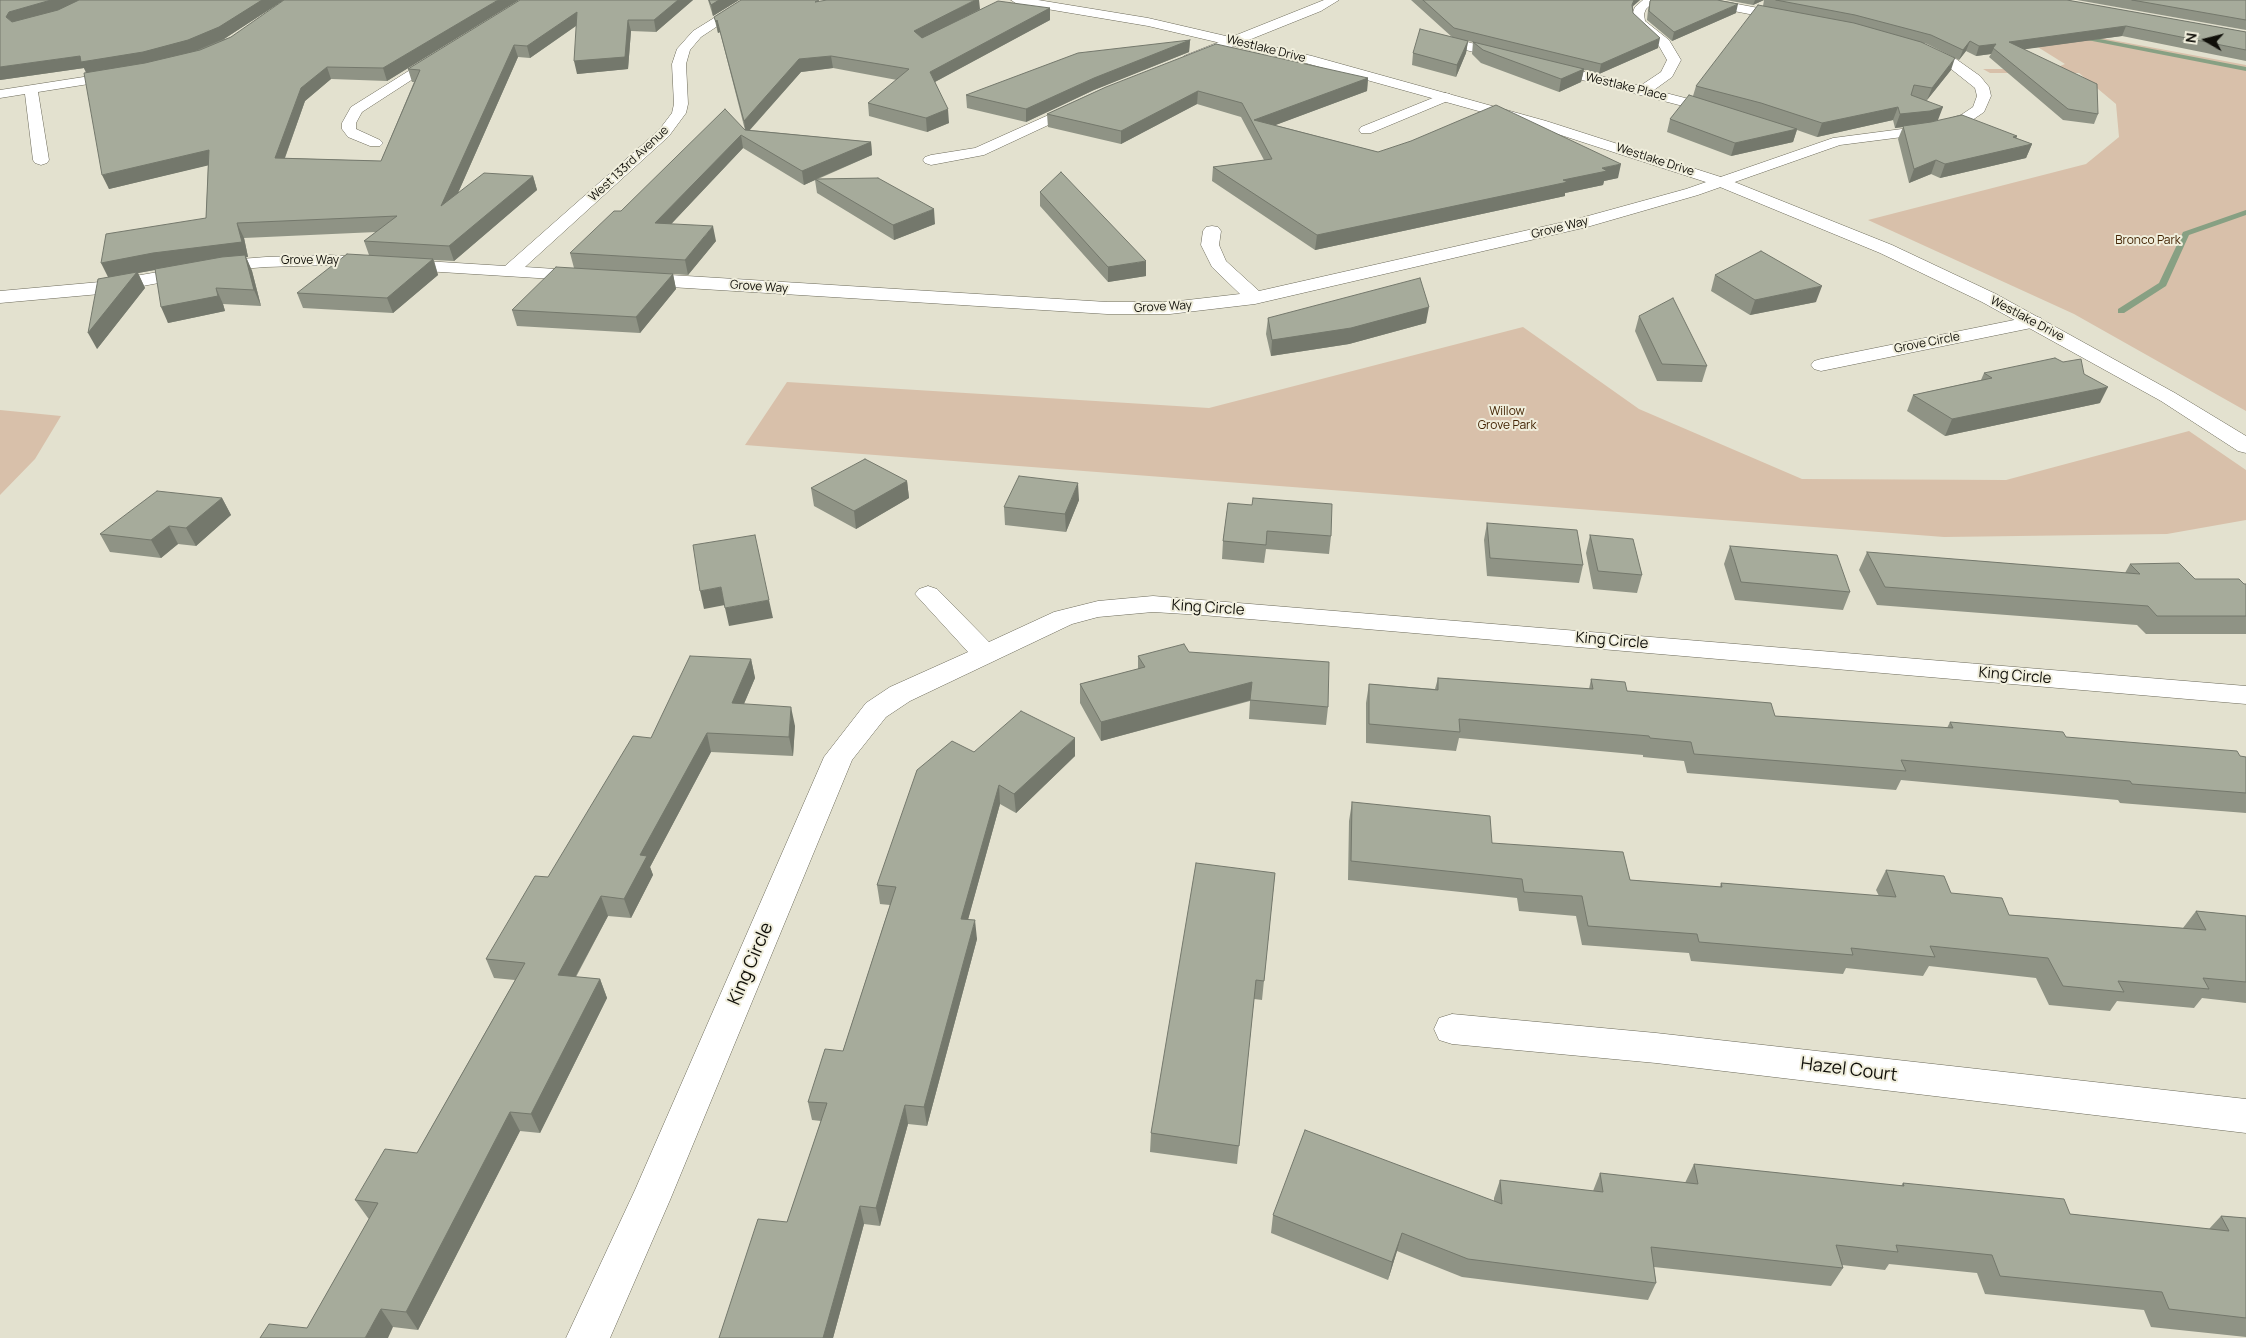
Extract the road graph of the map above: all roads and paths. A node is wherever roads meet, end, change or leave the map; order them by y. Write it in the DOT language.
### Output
graph roads {
  1 [pos="751,0"];
  2 [pos="1017,0"];
  3 [pos="1333,0"];
  4 [pos="1650,0"];
  5 [pos="1698,0"];
  6 [pos="1804,20"];
  7 [pos="1424,36"];
  8 [pos="1235,41"];
  9 [pos="1906,44"];
  10 [pos="458,45"];
  11 [pos="1172,66"];
  12 [pos="133,73"];
  13 [pos="31,90"];
  14 [pos="1643,91"];
  15 [pos="0,94"];
  16 [pos="1445,97"];
  17 [pos="1091,99"];
  18 [pos="1734,116"];
  19 [pos="1366,130"];
  20 [pos="1807,140"];
  21 [pos="375,143"];
  22 [pos="1825,146"];
  23 [pos="41,160"];
  24 [pos="931,160"];
  25 [pos="1721,182"];
  26 [pos="1212,231"];
  27 [pos="510,272"];
  28 [pos="600,277"];
  29 [pos="620,278"];
  30 [pos="0,297"];
  31 [pos="1255,298"];
  32 [pos="2034,322"];
  33 [pos="1821,365"];
  34 [pos="2246,446"];
  35 [pos="928,594"];
  36 [pos="986,655"];
  37 [pos="2246,695"];
  38 [pos="1452,1029"];
  39 [pos="2246,1116"];
  40 [pos="588,1338"];
  1 -- 27 [label="street, West 133rd Avenue"];
  2 -- 8 [label="street, Westlake Drive"];
  3 -- 8 [label="street"];
  4 -- 14 [label="street"];
  5 -- 6 [label="street"];
  7 -- 14 [label="street, Westlake Place"];
  8 -- 11 [label="street"];
  8 -- 16 [label="street, Westlake Drive"];
  9 -- 22 [label="street, Grove Way"];
  10 -- 21 [label="street"];
  12 -- 13 [label="street"];
  13 -- 15 [label="street"];
  13 -- 23 [label="street"];
  14 -- 18 [label="street, Westlake Place"];
  16 -- 19 [label="street"];
  16 -- 25 [label="street, Westlake Drive"];
  17 -- 24 [label="street"];
  20 -- 22 [label="street"];
  22 -- 25 [label="street, Grove Way"];
  25 -- 31 [label="street, Grove Way"];
  25 -- 32 [label="street, Westlake Drive"];
  26 -- 31 [label="street"];
  27 -- 28 [label="street, Grove Way"];
  27 -- 30 [label="street, Grove Way"];
  29 -- 31 [label="street, Grove Way"];
  32 -- 33 [label="street, Grove Circle"];
  32 -- 34 [label="street, Westlake Drive"];
  35 -- 36 [label="street"];
  36 -- 37 [label="street, King Circle"];
  36 -- 40 [label="street, King Circle"];
  38 -- 39 [label="street, Hazel Court"];
}
